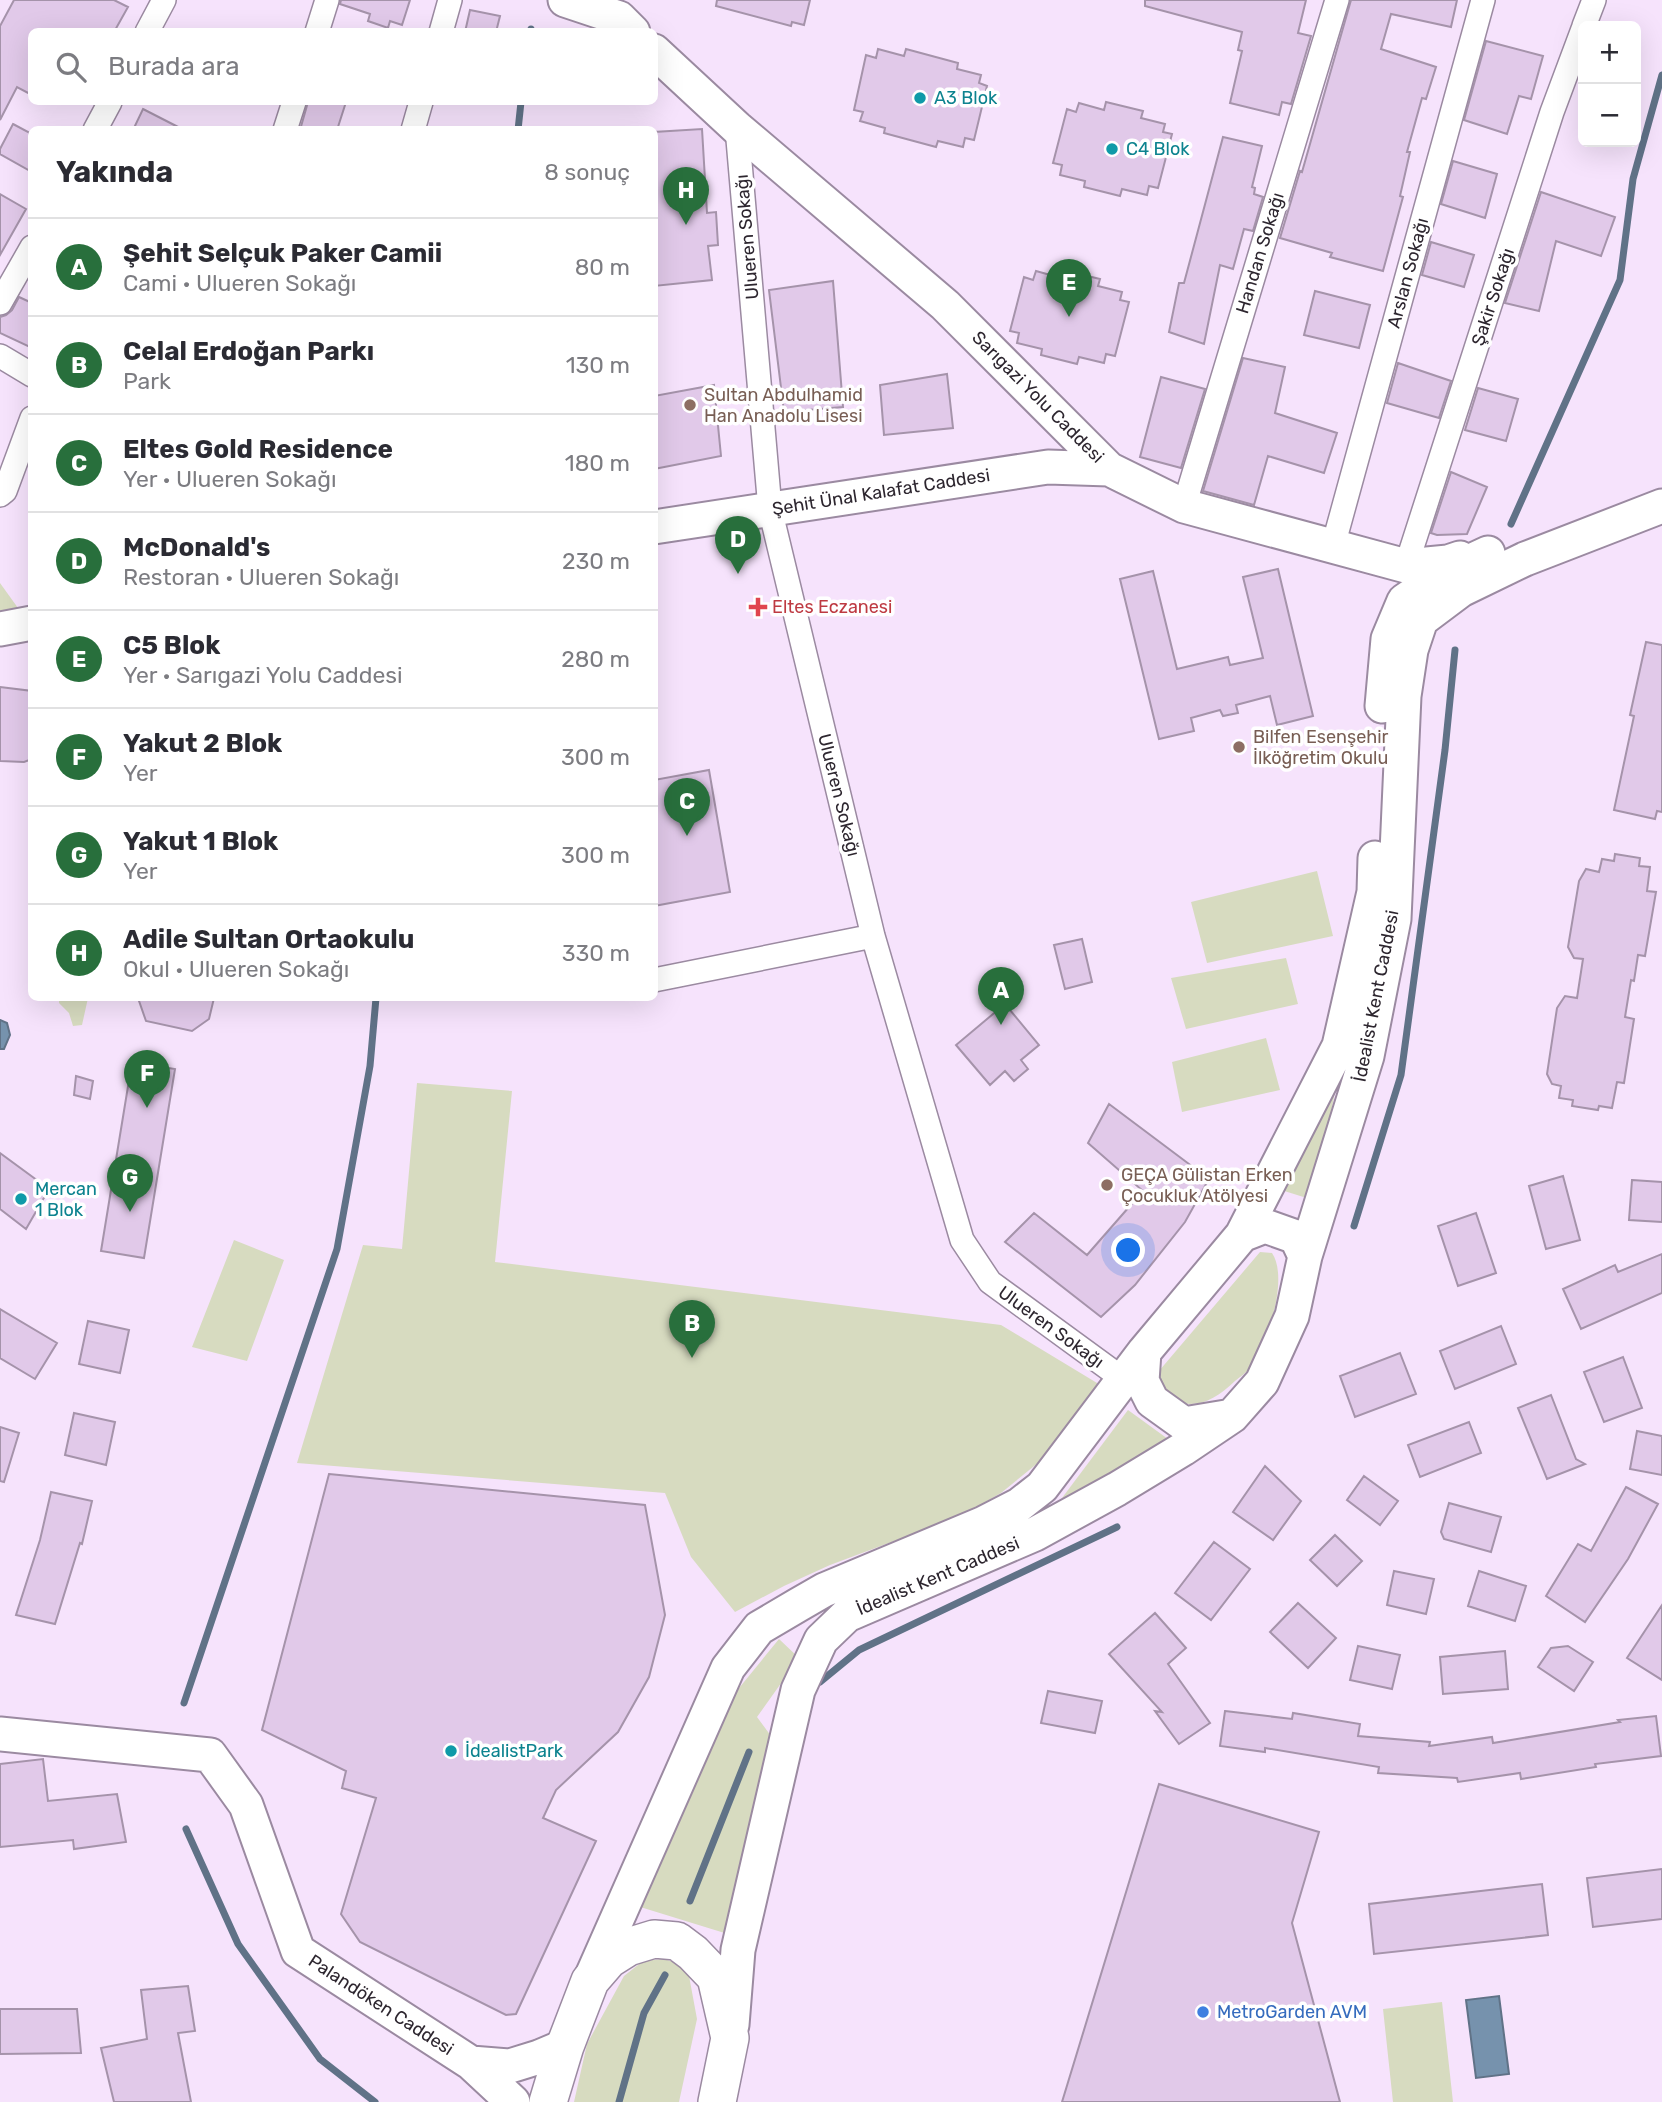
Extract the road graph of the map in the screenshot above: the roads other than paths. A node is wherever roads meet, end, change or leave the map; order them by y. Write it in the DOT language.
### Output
graph roads {
  1 [pos="164,0"];
  2 [pos="327,0"];
  3 [pos="450,0"];
  4 [pos="565,0"];
  5 [pos="1337,0"];
  6 [pos="1483,0"];
  7 [pos="1594,0"];
  8 [pos="1586,21"];
  9 [pos="149,28"];
  10 [pos="318,28"];
  11 [pos="442,28"];
  12 [pos="630,28"];
  13 [pos="1578,44"];
  14 [pos="658,55"];
  15 [pos="108,105"];
  16 [pos="293,105"];
  17 [pos="420,105"];
  18 [pos="97,126"];
  19 [pos="286,126"];
  20 [pos="414,126"];
  21 [pos="737,128"];
  22 [pos="28,254"];
  23 [pos="0,303"];
  24 [pos="0,356"];
  25 [pos="28,373"];
  26 [pos="28,429"];
  27 [pos="1109,468"];
  28 [pos="1662,483"];
  29 [pos="0,495"];
  30 [pos="1184,506"];
  31 [pos="1662,506"];
  32 [pos="770,509"];
  33 [pos="658,526"];
  34 [pos="1507,544"];
  35 [pos="1334,546"];
  36 [pos="1406,566"];
  37 [pos="1461,590"];
  38 [pos="1404,601"];
  39 [pos="28,624"];
  40 [pos="0,629"];
  41 [pos="873,936"];
  42 [pos="658,979"];
  43 [pos="1242,1235"];
  44 [pos="1305,1256"];
  45 [pos="1143,1352"];
  46 [pos="1123,1379"];
  47 [pos="1232,1416"];
  48 [pos="0,1734"];
  49 [pos="590,1981"];
  50 [pos="730,2038"];
  51 [pos="565,2046"];
  52 [pos="471,2063"];
  53 [pos="513,2102"];
  54 [pos="548,2102"];
  55 [pos="717,2102"];
  1 -- 9 [label="street"];
  2 -- 10 [label="street"];
  3 -- 11 [label="street"];
  4 -- 12 [label="street"];
  5 -- 30 [label="street, Handan Sokağı"];
  6 -- 35 [label="street, Arslan Sokağı"];
  7 -- 8 [label="street, Şakir Sokağı"];
  13 -- 36 [label="street, Şakir Sokağı"];
  14 -- 21 [label="street, Sarıgazi Yolu Caddesi"];
  15 -- 18 [label="street"];
  16 -- 19 [label="street"];
  17 -- 20 [label="street"];
  21 -- 27 [label="street, Sarıgazi Yolu Caddesi"];
  21 -- 32 [label="street, Ulueren Sokağı"];
  22 -- 23 [label="street"];
  24 -- 25 [label="street"];
  26 -- 29 [label="street"];
  27 -- 30 [label="street, Sarıgazi Yolu Caddesi"];
  27 -- 32 [label="street, Şehit Ünal Kalafat Caddesi"];
  28 -- 34 [label="street, Sarıgazi Yolu Caddesi"];
  30 -- 35 [label="street, Sarıgazi Yolu Caddesi"];
  31 -- 37 [label="street, İdealist Kent Caddesi"];
  32 -- 33 [label="street, Şehit Ünal Kalafat Caddesi"];
  32 -- 41 [label="street, Ulueren Sokağı"];
  34 -- 36 [label="street, Sarıgazi Yolu Caddesi"];
  34 -- 38 [label="street"];
  35 -- 36 [label="street, Sarıgazi Yolu Caddesi"];
  35 -- 38 [label="street"];
  37 -- 38 [label="street"];
  37 -- 44 [label="street, İdealist Kent Caddesi"];
  38 -- 43 [label="street, İdealist Kent Caddesi"];
  39 -- 40 [label="street"];
  41 -- 42 [label="street"];
  41 -- 46 [label="street, Ulueren Sokağı"];
  43 -- 44 [label="street"];
  43 -- 45 [label="street, İdealist Kent Caddesi"];
  44 -- 47 [label="street, İdealist Kent Caddesi"];
  45 -- 46 [label="street, İdealist Kent Caddesi"];
  45 -- 47 [label="street"];
  46 -- 49 [label="street, İdealist Kent Caddesi"];
  47 -- 50 [label="street, İdealist Kent Caddesi"];
  48 -- 52 [label="street, Palandöken Caddesi"];
  49 -- 50 [label="main road, İdealist Kent Caddesi"];
  49 -- 51 [label="main road, İdealist Kent Caddesi"];
  50 -- 55 [label="main road, İdealist Kent Caddesi"];
  51 -- 52 [label="street"];
  51 -- 54 [label="main road, İdealist Kent Caddesi"];
  52 -- 53 [label="street, Palandöken Caddesi"];
}
